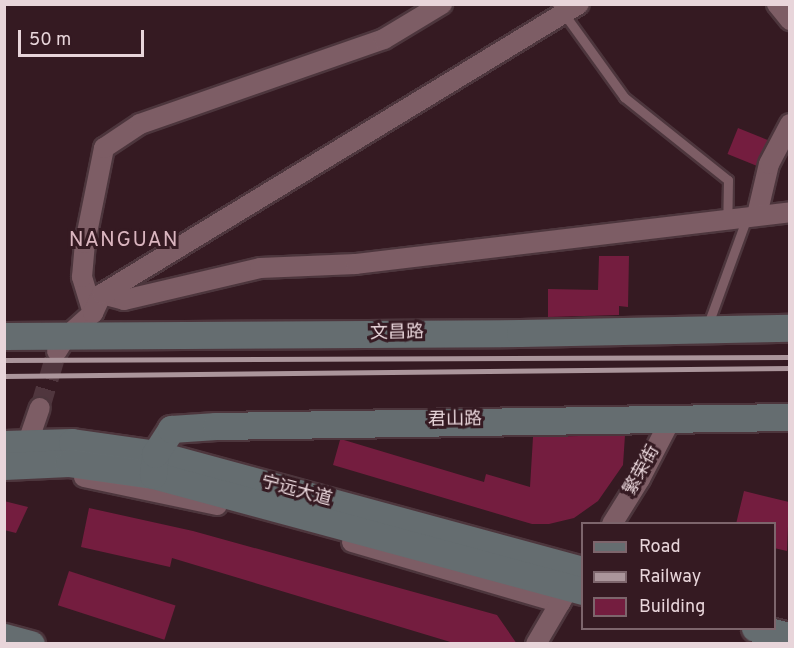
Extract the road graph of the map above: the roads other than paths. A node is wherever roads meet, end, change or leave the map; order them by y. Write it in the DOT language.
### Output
graph roads {
  1 [pos="442,4"];
  2 [pos="777,4"];
  3 [pos="567,8"];
  4 [pos="789,20"];
  5 [pos="789,124"];
  6 [pos="789,212"];
  7 [pos="744,217"];
  8 [pos="102,294"];
  9 [pos="93,313"];
  10 [pos="789,328"];
  11 [pos="706,329"];
  12 [pos="4,336"];
  13 [pos="61,344"];
  14 [pos="40,408"];
  15 [pos="672,417"];
  16 [pos="789,417"];
  17 [pos="16,454"];
  18 [pos="154,465"];
  19 [pos="613,522"];
  20 [pos="576,582"];
  21 [pos="764,630"];
  22 [pos="789,636"];
  23 [pos="4,637"];
  24 [pos="31,644"];
  25 [pos="536,644"];
  1 -- 9 [label="street"];
  2 -- 4 [label="street"];
  3 -- 7 [label="lane"];
  3 -- 8 [label="street"];
  5 -- 7 [label="street"];
  6 -- 7 [label="street"];
  7 -- 8 [label="street"];
  7 -- 11 [label="lane"];
  8 -- 9 [label="street"];
  9 -- 13 [label="street"];
  10 -- 11 [label="street, 文昌路"];
  11 -- 13 [label="street, 文昌路"];
  12 -- 13 [label="street, 文昌路"];
  14 -- 17 [label="street"];
  15 -- 16 [label="street, 君山路"];
  15 -- 18 [label="street, 君山路"];
  15 -- 19 [label="street, 繁荣街"];
  17 -- 18 [label="street, 宁远大道"];
  17 -- 20 [label="street"];
  18 -- 20 [label="street, 宁远大道"];
  20 -- 25 [label="street"];
  21 -- 22 [label="street"];
  23 -- 24 [label="street"];
}
